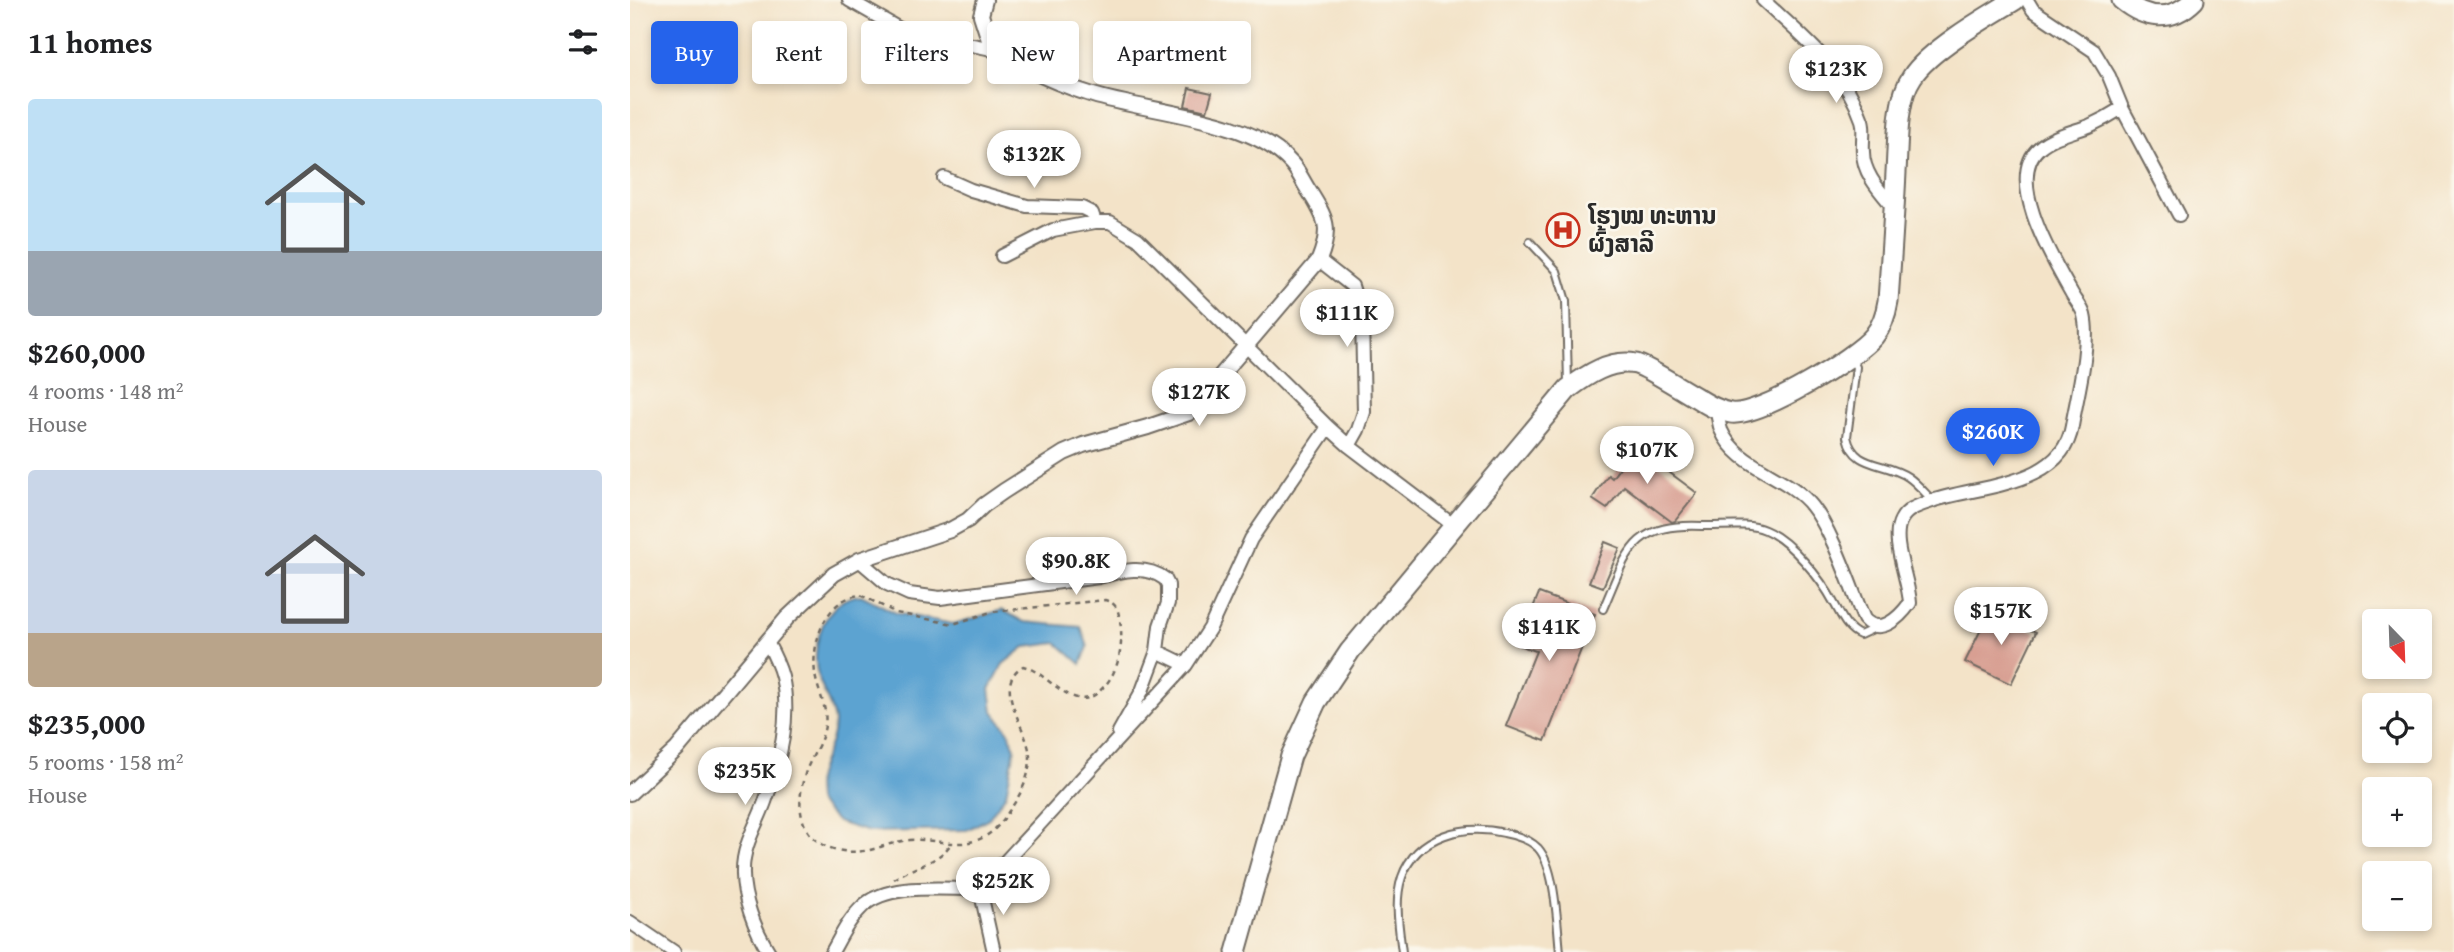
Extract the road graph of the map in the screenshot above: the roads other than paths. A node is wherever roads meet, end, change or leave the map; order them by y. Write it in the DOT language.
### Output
graph roads {
  1 [pos="849,0"];
  2 [pos="985,0"];
  3 [pos="1763,0"];
  4 [pos="2015,0"];
  5 [pos="2027,0"];
  6 [pos="2122,0"];
  7 [pos="2194,0"];
  8 [pos="987,33"];
  9 [pos="987,47"];
  10 [pos="1063,84"];
  11 [pos="2122,108"];
  12 [pos="944,178"];
  13 [pos="1894,208"];
  14 [pos="2179,215"];
  15 [pos="1095,222"];
  16 [pos="1530,242"];
  17 [pos="1002,256"];
  18 [pos="1319,260"];
  19 [pos="1247,346"];
  20 [pos="1850,356"];
  21 [pos="1568,389"];
  22 [pos="1716,409"];
  23 [pos="1328,427"];
  24 [pos="1349,446"];
  25 [pos="1933,501"];
  26 [pos="1452,525"];
  27 [pos="859,560"];
  28 [pos="1604,609"];
  29 [pos="1878,627"];
  30 [pos="767,642"];
  31 [pos="1157,651"];
  32 [pos="1186,665"];
  33 [pos="1110,749"];
  34 [pos="630,793"];
  35 [pos="980,889"];
  36 [pos="630,922"];
  37 [pos="674,952"];
  38 [pos="769,952"];
  39 [pos="832,952"];
  40 [pos="994,952"];
  41 [pos="1236,952"];
  42 [pos="1402,952"];
  43 [pos="1560,952"];
  1 -- 9 [label="street"];
  2 -- 8 [label="street"];
  3 -- 13 [label="street"];
  4 -- 13 [label="highway"];
  5 -- 11 [label="street"];
  6 -- 7 [label="highway"];
  10 -- 18 [label="street"];
  11 -- 14 [label="street"];
  11 -- 25 [label="street"];
  12 -- 15 [label="street"];
  13 -- 20 [label="highway"];
  15 -- 17 [label="street"];
  15 -- 19 [label="street"];
  16 -- 21 [label="lane"];
  18 -- 19 [label="street"];
  18 -- 24 [label="street"];
  19 -- 23 [label="street"];
  19 -- 27 [label="street"];
  20 -- 22 [label="highway"];
  20 -- 25 [label="lane"];
  21 -- 22 [label="highway"];
  21 -- 26 [label="highway"];
  22 -- 29 [label="street"];
  23 -- 24 [label="street"];
  23 -- 32 [label="street"];
  24 -- 26 [label="street"];
  25 -- 29 [label="street"];
  26 -- 41 [label="highway"];
  27 -- 30 [label="street"];
  27 -- 31 [label="street"];
  28 -- 29 [label="lane"];
  30 -- 34 [label="street"];
  30 -- 38 [label="street"];
  31 -- 32 [label="street"];
  31 -- 33 [label="street"];
  32 -- 33 [label="street"];
  33 -- 35 [label="street"];
  35 -- 39 [label="street"];
  35 -- 40 [label="street"];
  36 -- 37 [label="street"];
  42 -- 43 [label="lane"];
}
